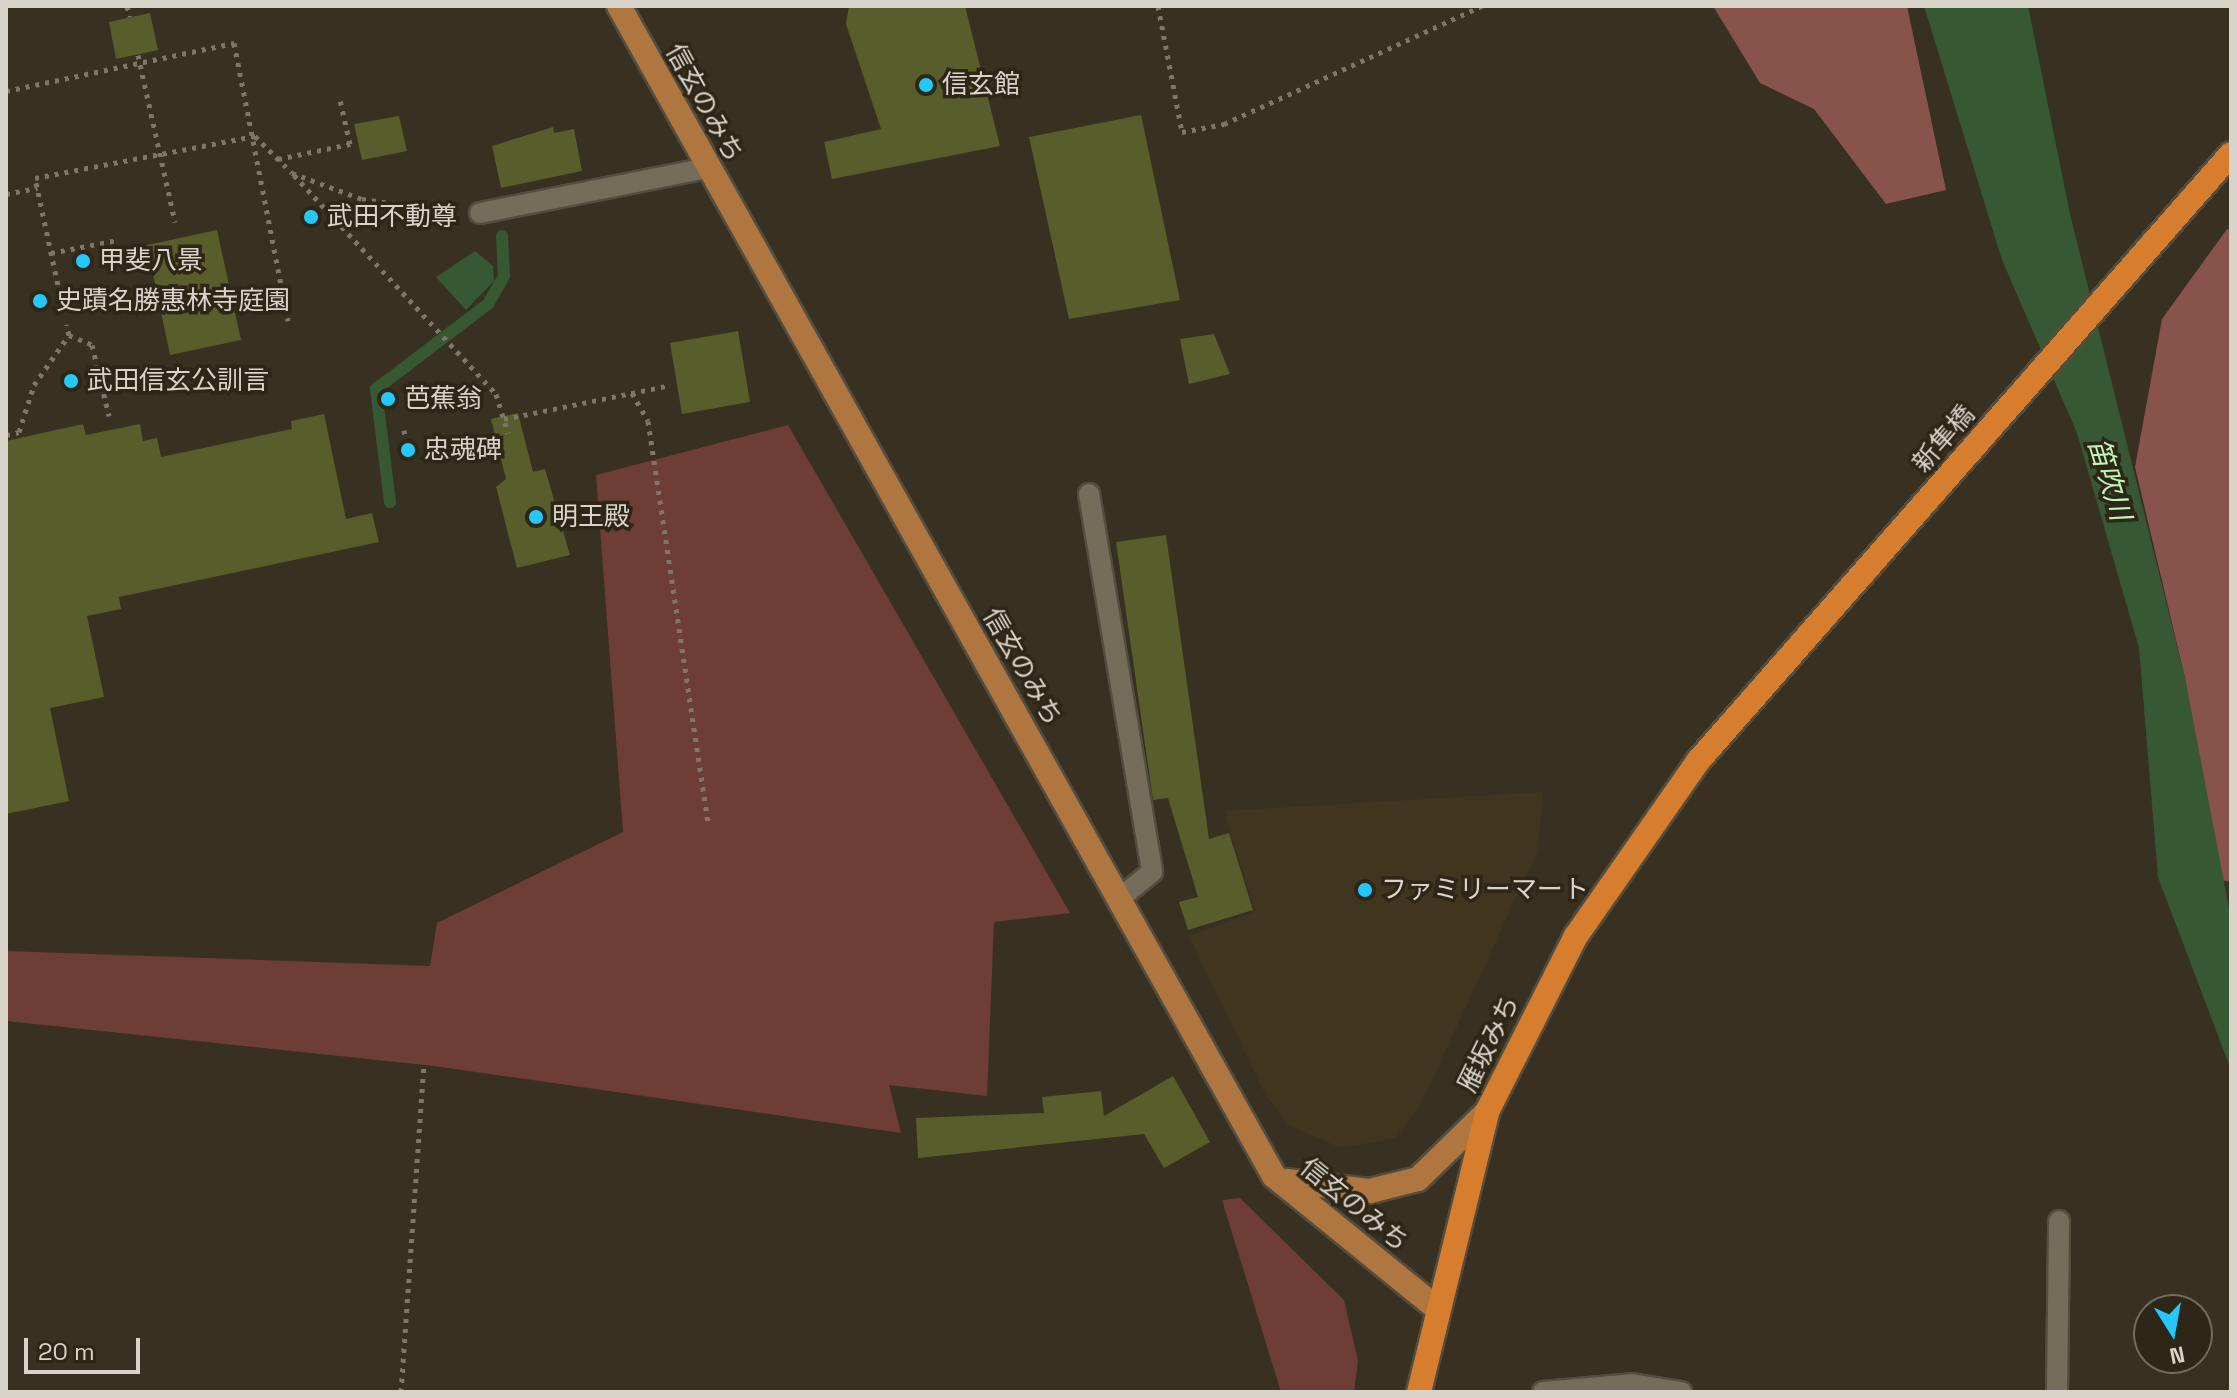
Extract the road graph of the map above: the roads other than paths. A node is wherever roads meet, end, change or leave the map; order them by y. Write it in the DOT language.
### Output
graph roads {
  1 [pos="619,6"];
  2 [pos="2231,154"];
  3 [pos="708,168"];
  4 [pos="480,213"];
  5 [pos="1089,494"];
  6 [pos="1699,760"];
  7 [pos="1121,897"];
  8 [pos="1487,1112"];
  9 [pos="1274,1176"];
  10 [pos="2059,1221"];
  11 [pos="1434,1306"];
  12 [pos="1419,1392"];
  13 [pos="1543,1392"];
  14 [pos="1681,1392"];
  15 [pos="2057,1392"];
  1 -- 3 [label="main road, 信玄のみち"];
  2 -- 6 [label="highway, 新隼橋"];
  3 -- 4 [label="lane"];
  3 -- 7 [label="main road, 信玄のみち"];
  5 -- 7 [label="lane"];
  6 -- 8 [label="highway, 雁坂みち"];
  7 -- 9 [label="main road, 信玄のみち"];
  8 -- 9 [label="main road"];
  8 -- 11 [label="highway, 雁坂みち"];
  9 -- 11 [label="main road, 信玄のみち"];
  10 -- 15 [label="lane"];
  11 -- 12 [label="highway, 雁坂みち"];
  13 -- 14 [label="lane"];
}
